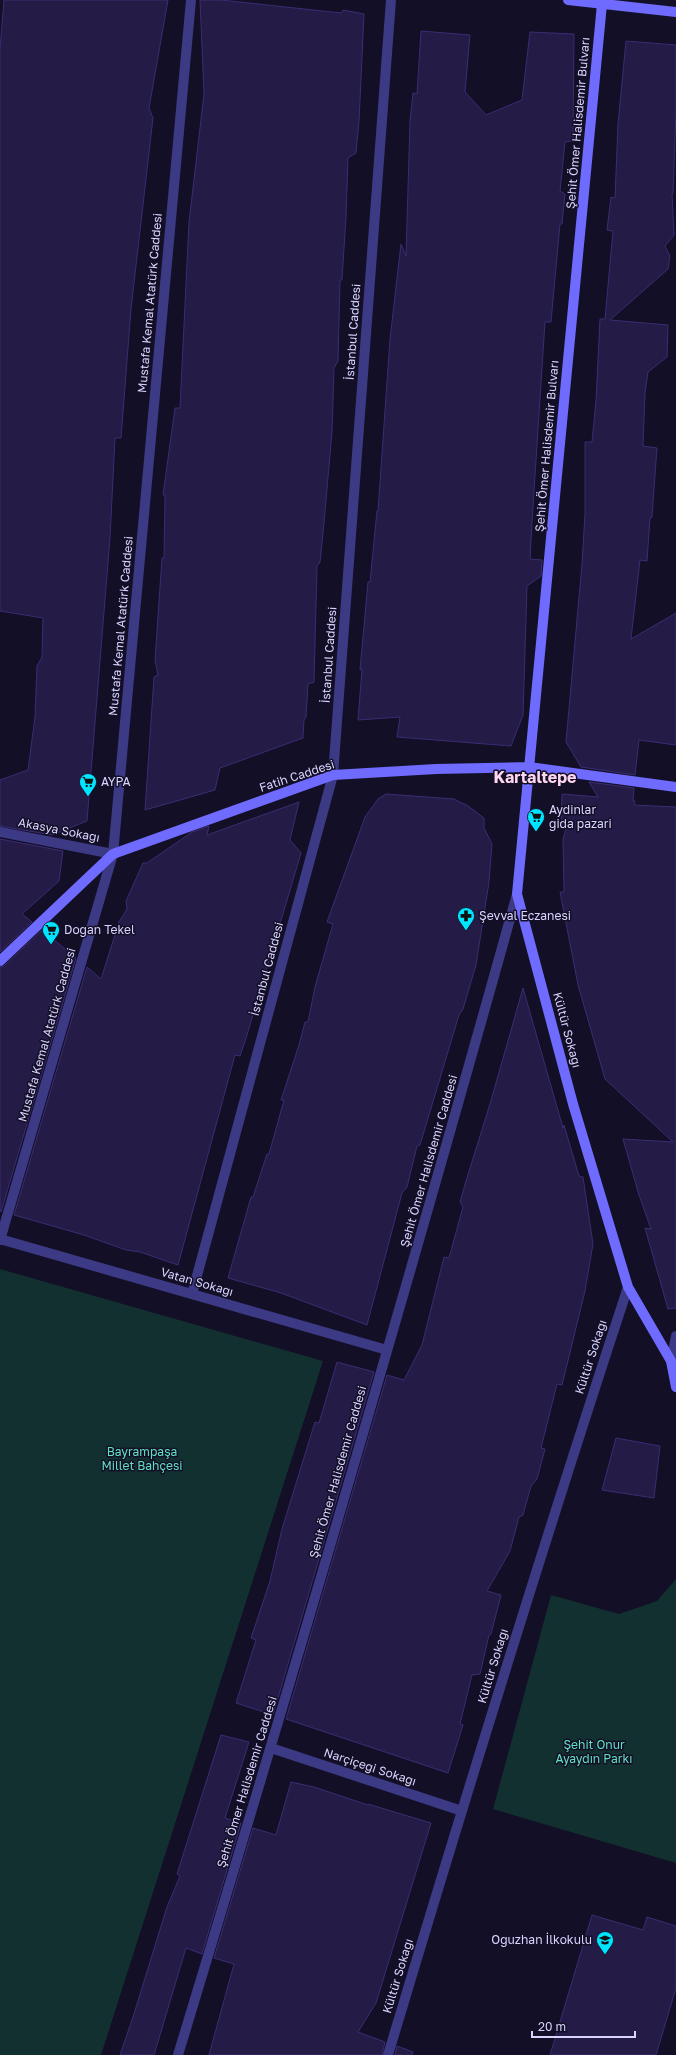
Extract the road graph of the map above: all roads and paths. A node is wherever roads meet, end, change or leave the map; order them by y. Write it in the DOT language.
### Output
graph roads {
  1 [pos="191,0"];
  2 [pos="391,0"];
  3 [pos="568,0"];
  4 [pos="603,2"];
  5 [pos="676,12"];
  6 [pos="529,767"];
  7 [pos="333,775"];
  8 [pos="676,787"];
  9 [pos="0,832"];
  10 [pos="113,854"];
  11 [pos="517,894"];
  12 [pos="0,961"];
  13 [pos="0,1240"];
  14 [pos="628,1287"];
  15 [pos="192,1294"];
  16 [pos="676,1336"];
  17 [pos="387,1350"];
  18 [pos="671,1361"];
  19 [pos="676,1388"];
  20 [pos="271,1748"];
  21 [pos="462,1811"];
  22 [pos="178,2055"];
  23 [pos="388,2055"];
  1 -- 10 [label="street, Mustafa Kemal Atatürk Caddesi"];
  2 -- 7 [label="street, İstanbul Caddesi"];
  3 -- 4 [label="street"];
  4 -- 5 [label="street"];
  4 -- 6 [label="street, Şehit Ömer Halisdemir Bulvarı"];
  6 -- 7 [label="street, Fatih Caddesi"];
  6 -- 8 [label="street, Fatih Caddesi"];
  6 -- 11 [label="street, Şehit Ömer Halisdemir Bulvarı"];
  7 -- 10 [label="street, Fatih Caddesi"];
  7 -- 15 [label="street, İstanbul Caddesi"];
  9 -- 10 [label="street, Akasya Sokağı"];
  10 -- 12 [label="street, Fatih Caddesi"];
  10 -- 13 [label="street, Mustafa Kemal Atatürk Caddesi"];
  11 -- 14 [label="street, Kültür Sokağı"];
  11 -- 17 [label="street, Şehit Ömer Halisdemir Caddesi"];
  13 -- 15 [label="street, Vatan Sokağı"];
  14 -- 18 [label="street, Kültür Sokağı"];
  14 -- 21 [label="street, Kültür Sokağı"];
  15 -- 17 [label="street, Vatan Sokağı"];
  16 -- 18 [label="street"];
  17 -- 20 [label="street, Şehit Ömer Halisdemir Caddesi"];
  18 -- 19 [label="street, Kültür Sokağı"];
  20 -- 21 [label="street, Narçiçeği Sokağı"];
  20 -- 22 [label="street, Şehit Ömer Halisdemir Caddesi"];
  21 -- 23 [label="street, Kültür Sokağı"];
}
